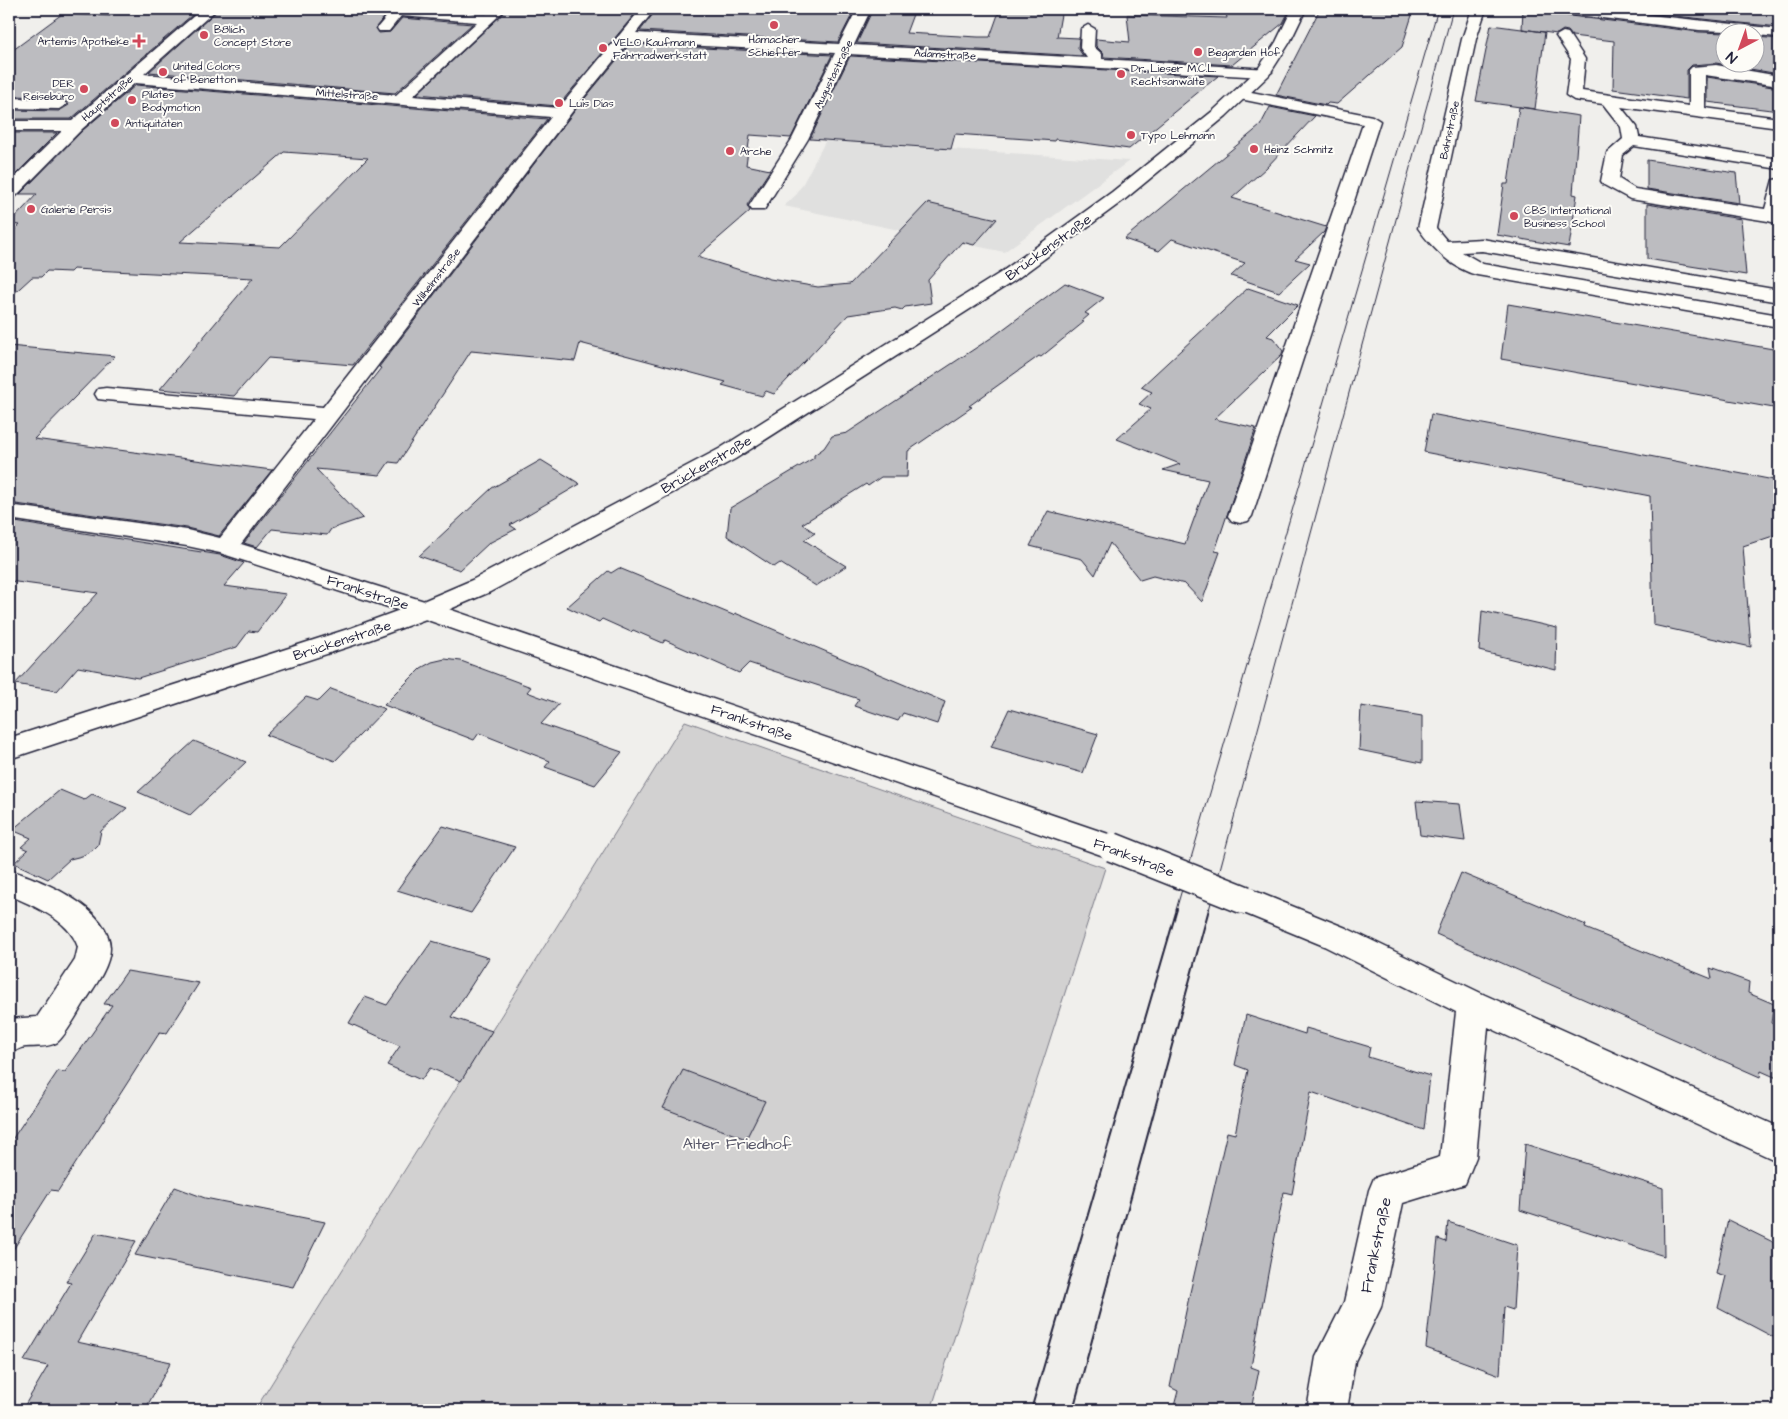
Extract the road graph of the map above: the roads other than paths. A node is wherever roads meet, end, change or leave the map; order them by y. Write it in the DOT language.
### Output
graph roads {
  1 [pos="210,9"];
  2 [pos="648,9"];
  3 [pos="864,9"];
  4 [pos="1299,9"];
  5 [pos="1479,9"];
  6 [pos="1562,9"];
  7 [pos="493,13"];
  8 [pos="384,28"];
  9 [pos="1088,30"];
  10 [pos="1779,32"];
  11 [pos="1563,36"];
  12 [pos="625,37"];
  13 [pos="846,49"];
  14 [pos="1094,62"];
  15 [pos="1264,72"];
  16 [pos="130,78"];
  17 [pos="1779,81"];
  18 [pos="1241,95"];
  19 [pos="402,98"];
  20 [pos="1608,100"];
  21 [pos="9,103"];
  22 [pos="59,104"];
  23 [pos="1697,112"];
  24 [pos="563,113"];
  25 [pos="1779,123"];
  26 [pos="9,126"];
  27 [pos="76,126"];
  28 [pos="1631,141"];
  29 [pos="1775,166"];
  30 [pos="1779,184"];
  31 [pos="9,193"];
  32 [pos="758,206"];
  33 [pos="1776,218"];
  34 [pos="1442,247"];
  35 [pos="1779,296"];
  36 [pos="1779,321"];
  37 [pos="106,394"];
  38 [pos="329,414"];
  39 [pos="9,512"];
  40 [pos="1240,516"];
  41 [pos="226,546"];
  42 [pos="425,610"];
  43 [pos="9,750"];
  44 [pos="9,882"];
  45 [pos="1472,1005"];
  46 [pos="9,1039"];
  47 [pos="1779,1145"];
  48 [pos="1327,1410"];
  1 -- 16 [label="street, Hauptstraße"];
  2 -- 12 [label="street, Wilhelmstraße"];
  3 -- 13 [label="street, Augustastraße"];
  4 -- 15 [label="street, Brückenstraße"];
  5 -- 34 [label="street, Bahnstraße"];
  6 -- 10 [label="street"];
  7 -- 8 [label="street"];
  7 -- 19 [label="street"];
  9 -- 14 [label="street"];
  11 -- 20 [label="street"];
  12 -- 13 [label="street, Adamstraße"];
  12 -- 24 [label="street, Wilhelmstraße"];
  13 -- 14 [label="street, Adamstraße"];
  13 -- 32 [label="street, Augustastraße"];
  14 -- 15 [label="street, Adamstraße"];
  15 -- 18 [label="street, Brückenstraße"];
  16 -- 19 [label="street, Mittelstraße"];
  16 -- 27 [label="street, Hauptstraße"];
  17 -- 23 [label="street"];
  18 -- 40 [label="street"];
  18 -- 42 [label="street, Brückenstraße"];
  19 -- 24 [label="street, Mittelstraße"];
  20 -- 23 [label="street"];
  20 -- 28 [label="street"];
  21 -- 22 [label="street"];
  23 -- 25 [label="street"];
  24 -- 38 [label="street, Wilhelmstraße"];
  26 -- 27 [label="street"];
  27 -- 31 [label="street, Hauptstraße"];
  28 -- 29 [label="street"];
  28 -- 33 [label="street"];
  30 -- 33 [label="street"];
  34 -- 35 [label="street"];
  34 -- 36 [label="street"];
  37 -- 38 [label="street"];
  38 -- 41 [label="street, Wilhelmstraße"];
  39 -- 41 [label="street, Frankstraße"];
  41 -- 42 [label="street, Frankstraße"];
  42 -- 43 [label="street, Brückenstraße"];
  42 -- 45 [label="street, Frankstraße, bridge"];
  44 -- 46 [label="street"];
  45 -- 47 [label="street, Frankstraße"];
  45 -- 48 [label="street, Frankstraße"];
}
